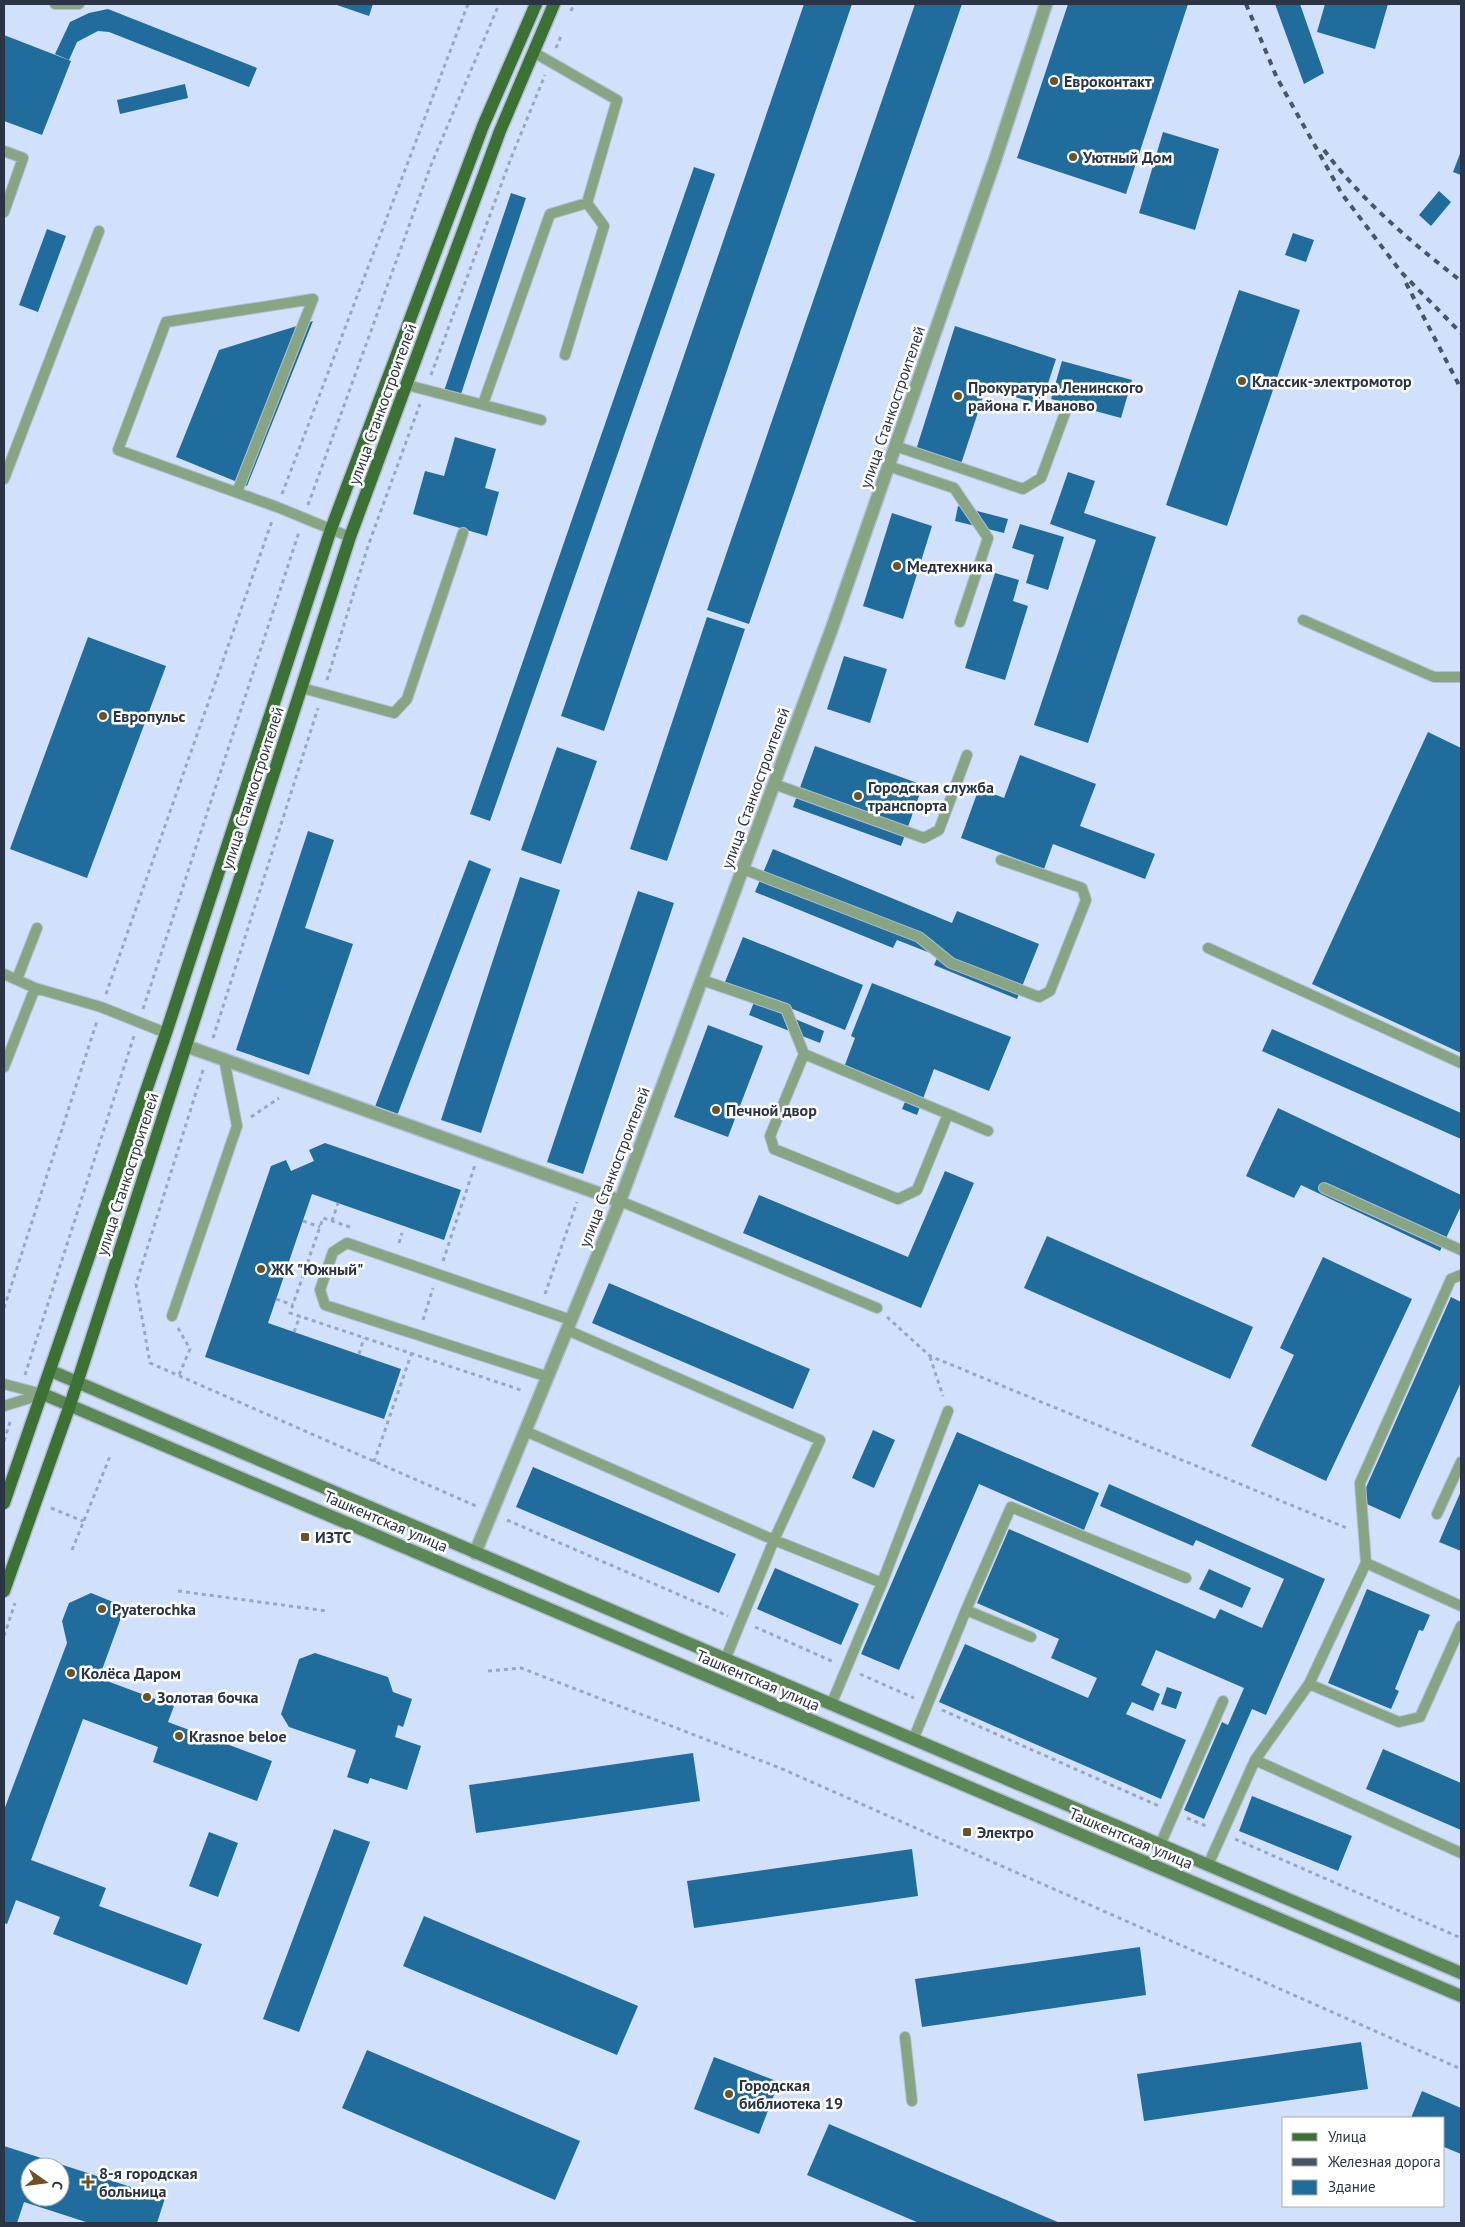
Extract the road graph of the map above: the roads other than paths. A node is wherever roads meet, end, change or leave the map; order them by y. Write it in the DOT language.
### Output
graph roads {
  1 [pos="55,4"];
  2 [pos="79,4"];
  3 [pos="536,4"];
  4 [pos="554,4"];
  5 [pos="1046,4"];
  6 [pos="533,52"];
  7 [pos="4,152"];
  8 [pos="586,203"];
  9 [pos="4,212"];
  10 [pos="100,231"];
  11 [pos="564,355"];
  12 [pos="406,384"];
  13 [pos="483,404"];
  14 [pos="1064,413"];
  15 [pos="541,420"];
  16 [pos="895,446"];
  17 [pos="888,466"];
  18 [pos="4,479"];
  19 [pos="237,492"];
  20 [pos="331,529"];
  21 [pos="463,533"];
  22 [pos="350,537"];
  23 [pos="1303,620"];
  24 [pos="960,622"];
  25 [pos="1461,677"];
  26 [pos="302,688"];
  27 [pos="967,755"];
  28 [pos="774,784"];
  29 [pos="1001,860"];
  30 [pos="743,869"];
  31 [pos="37,928"];
  32 [pos="1208,948"];
  33 [pos="4,974"];
  34 [pos="17,979"];
  35 [pos="702,980"];
  36 [pos="35,988"];
  37 [pos="166,1033"];
  38 [pos="186,1046"];
  39 [pos="804,1054"];
  40 [pos="224,1059"];
  41 [pos="1461,1063"];
  42 [pos="4,1067"];
  43 [pos="948,1114"];
  44 [pos="988,1130"];
  45 [pos="1324,1188"];
  46 [pos="620,1201"];
  47 [pos="1461,1250"];
  48 [pos="1461,1275"];
  49 [pos="877,1308"];
  50 [pos="172,1316"];
  51 [pos="569,1325"];
  52 [pos="51,1371"];
  53 [pos="548,1377"];
  54 [pos="77,1383"];
  55 [pos="4,1384"];
  56 [pos="43,1394"];
  57 [pos="70,1405"];
  58 [pos="4,1406"];
  59 [pos="948,1411"];
  60 [pos="525,1431"];
  61 [pos="1461,1462"];
  62 [pos="4,1502"];
  63 [pos="1437,1514"];
  64 [pos="774,1540"];
  65 [pos="475,1554"];
  66 [pos="1366,1564"];
  67 [pos="466,1573"];
  68 [pos="526,1575"];
  69 [pos="1186,1578"];
  70 [pos="882,1583"];
  71 [pos="4,1591"];
  72 [pos="518,1595"];
  73 [pos="1461,1606"];
  74 [pos="966,1610"];
  75 [pos="1461,1626"];
  76 [pos="1031,1637"];
  77 [pos="725,1660"];
  78 [pos="1309,1684"];
  79 [pos="1224,1701"];
  80 [pos="831,1705"];
  81 [pos="912,1740"];
  82 [pos="904,1759"];
  83 [pos="1255,1760"];
  84 [pos="1160,1845"];
  85 [pos="1461,1853"];
  86 [pos="1208,1865"];
  87 [pos="1461,1973"];
  88 [pos="1461,1996"];
  89 [pos="905,2037"];
  90 [pos="912,2101"];
  1 -- 2 [label="lane"];
  3 -- 20 [label="main road, улица Станкостроителей"];
  4 -- 6 [label="main road, улица Станкостроителей"];
  5 -- 16 [label="street, улица Станкостроителей"];
  6 -- 8 [label="lane"];
  6 -- 12 [label="main road, улица Станкостроителей"];
  7 -- 9 [label="lane"];
  8 -- 11 [label="lane"];
  8 -- 13 [label="lane"];
  10 -- 18 [label="lane"];
  12 -- 13 [label="lane"];
  12 -- 22 [label="main road, улица Станкостроителей"];
  13 -- 15 [label="lane"];
  14 -- 16 [label="lane"];
  16 -- 17 [label="street, улица Станкостроителей"];
  17 -- 24 [label="lane"];
  17 -- 28 [label="street, улица Станкостроителей"];
  19 -- 19 [label="lane"];
  19 -- 20 [label="lane"];
  20 -- 22 [label="lane"];
  20 -- 37 [label="main road, улица Станкостроителей"];
  21 -- 26 [label="lane"];
  22 -- 26 [label="main road, улица Станкостроителей"];
  23 -- 25 [label="lane"];
  26 -- 38 [label="main road, улица Станкостроителей"];
  27 -- 28 [label="lane"];
  28 -- 30 [label="street, улица Станкостроителей"];
  29 -- 30 [label="lane"];
  30 -- 35 [label="street, улица Станкостроителей"];
  31 -- 34 [label="lane"];
  32 -- 41 [label="lane"];
  33 -- 34 [label="lane"];
  34 -- 36 [label="lane"];
  35 -- 39 [label="lane"];
  35 -- 46 [label="street, улица Станкостроителей"];
  36 -- 37 [label="lane"];
  36 -- 42 [label="lane"];
  37 -- 52 [label="main road, улица Станкостроителей"];
  38 -- 40 [label="street"];
  38 -- 54 [label="main road, улица Станкостроителей"];
  39 -- 43 [label="lane"];
  39 -- 43 [label="lane"];
  40 -- 46 [label="street"];
  40 -- 50 [label="lane"];
  43 -- 44 [label="lane"];
  45 -- 47 [label="lane"];
  46 -- 49 [label="lane"];
  46 -- 51 [label="street, улица Станкостроителей"];
  48 -- 66 [label="lane"];
  51 -- 53 [label="street, улица Станкостроителей"];
  51 -- 53 [label="lane"];
  51 -- 64 [label="lane"];
  52 -- 54 [label="main road, Ташкентская улица"];
  52 -- 56 [label="main road, улица Станкостроителей"];
  53 -- 60 [label="street, улица Станкостроителей"];
  54 -- 57 [label="main road, улица Станкостроителей"];
  54 -- 65 [label="main road, Ташкентская улица"];
  55 -- 56 [label="lane"];
  56 -- 57 [label="main road, Ташкентская улица"];
  56 -- 58 [label="lane"];
  56 -- 62 [label="main road, улица Станкостроителей"];
  57 -- 67 [label="main road, Ташкентская улица"];
  57 -- 71 [label="main road, улица Станкостроителей"];
  59 -- 70 [label="lane"];
  60 -- 64 [label="lane"];
  60 -- 65 [label="street, улица Станкостроителей"];
  61 -- 63 [label="lane"];
  64 -- 70 [label="lane"];
  64 -- 77 [label="lane"];
  65 -- 67 [label="main road, улица Станкостроителей"];
  65 -- 68 [label="main road, Ташкентская улица"];
  66 -- 73 [label="lane"];
  66 -- 78 [label="lane"];
  67 -- 72 [label="main road, Ташкентская улица"];
  68 -- 72 [label="main road"];
  68 -- 77 [label="main road, Ташкентская улица"];
  69 -- 74 [label="lane"];
  70 -- 80 [label="lane"];
  72 -- 82 [label="main road, Ташкентская улица"];
  74 -- 76 [label="lane"];
  74 -- 81 [label="lane"];
  75 -- 78 [label="lane"];
  77 -- 80 [label="main road, Ташкентская улица"];
  78 -- 83 [label="lane"];
  79 -- 84 [label="lane"];
  80 -- 81 [label="main road, Ташкентская улица"];
  81 -- 82 [label="main road"];
  81 -- 84 [label="main road, Ташкентская улица"];
  82 -- 88 [label="main road, Ташкентская улица"];
  83 -- 85 [label="lane"];
  83 -- 86 [label="lane"];
  84 -- 86 [label="main road, Ташкентская улица"];
  86 -- 87 [label="main road, Ташкентская улица"];
  89 -- 90 [label="lane"];
}
